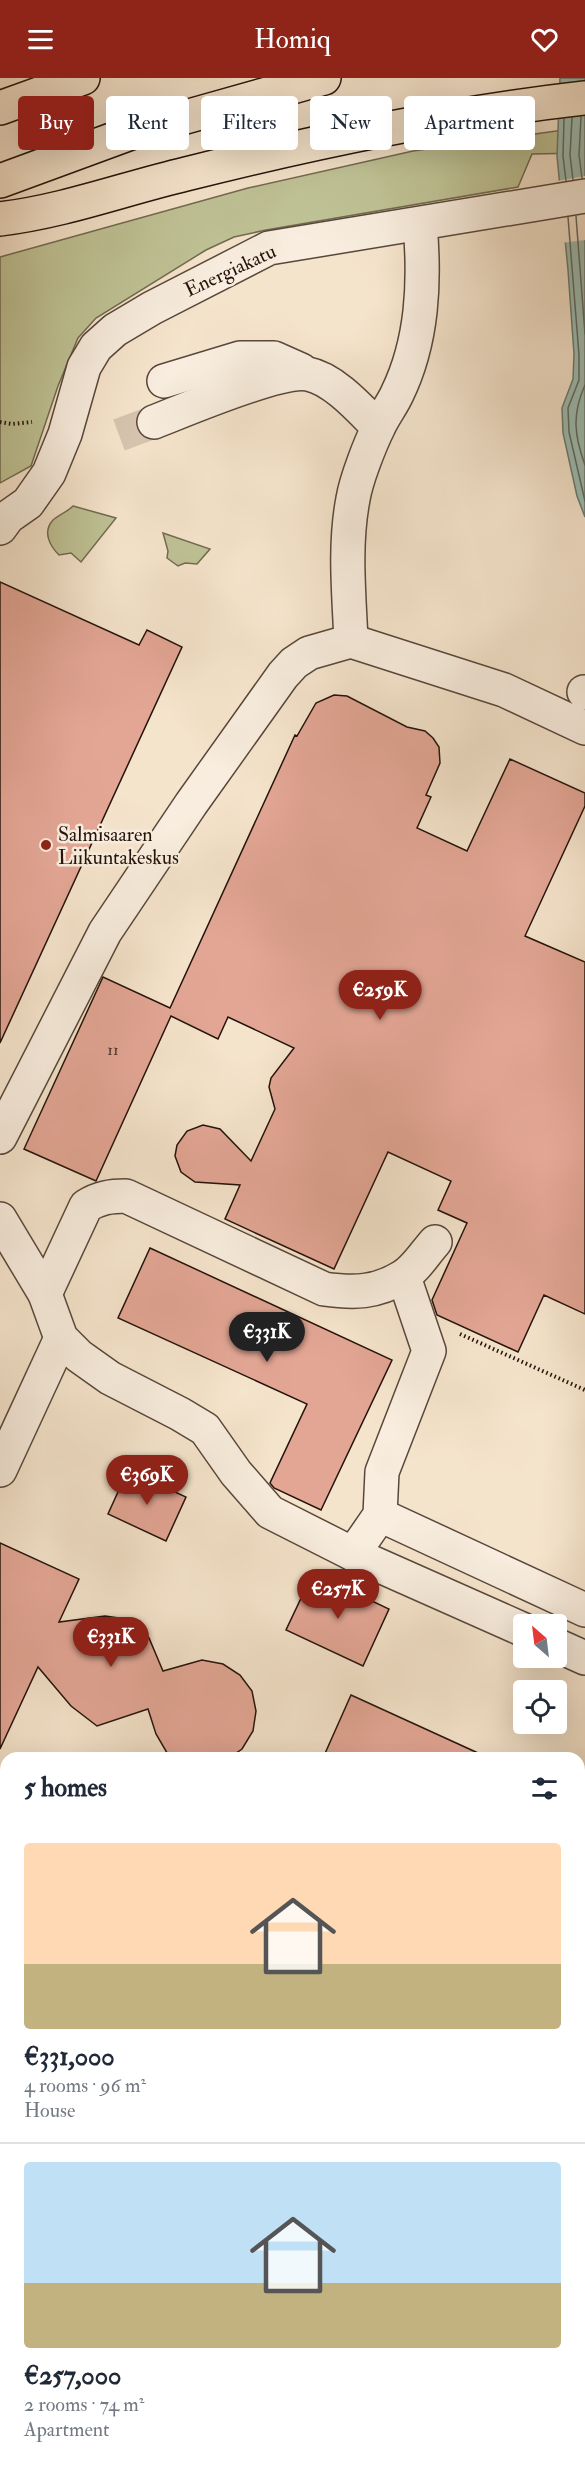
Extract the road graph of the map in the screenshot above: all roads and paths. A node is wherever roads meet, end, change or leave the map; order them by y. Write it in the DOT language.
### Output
graph roads {
  1 [pos="83,78"];
  2 [pos="324,78"];
  3 [pos="585,98"];
  4 [pos="0,108"];
  5 [pos="0,181"];
  6 [pos="585,196"];
  7 [pos="0,219"];
  8 [pos="420,224"];
  9 [pos="308,374"];
  10 [pos="164,381"];
  11 [pos="154,422"];
  12 [pos="378,427"];
  13 [pos="3,521"];
  14 [pos="351,641"];
  15 [pos="585,728"];
  16 [pos="0,1137"];
  17 [pos="0,1220"];
  18 [pos="435,1242"];
  19 [pos="404,1277"];
  20 [pos="45,1294"];
  21 [pos="458,1333"];
  22 [pos="61,1338"];
  23 [pos="585,1390"];
  24 [pos="0,1470"];
  25 [pos="380,1515"];
  26 [pos="353,1554"];
  27 [pos="585,1610"];
  28 [pos="513,1625"];
  29 [pos="567,1650"];
  30 [pos="585,1658"];
  1 -- 4 [label="highway"];
  2 -- 5 [label="highway"];
  3 -- 7 [label="highway"];
  6 -- 8 [label="street, Energiakatu"];
  8 -- 12 [label="street"];
  8 -- 13 [label="street, Energiakatu"];
  9 -- 10 [label="street"];
  9 -- 11 [label="street"];
  9 -- 12 [label="street"];
  12 -- 14 [label="street"];
  14 -- 15 [label="street"];
  14 -- 16 [label="street"];
  17 -- 20 [label="street"];
  18 -- 19 [label="street"];
  19 -- 20 [label="street"];
  19 -- 25 [label="street"];
  20 -- 22 [label="street"];
  21 -- 23 [label="path"];
  22 -- 24 [label="street"];
  22 -- 26 [label="street"];
  25 -- 26 [label="street"];
  25 -- 27 [label="street"];
  26 -- 28 [label="street"];
  29 -- 30 [label="street"];
}
